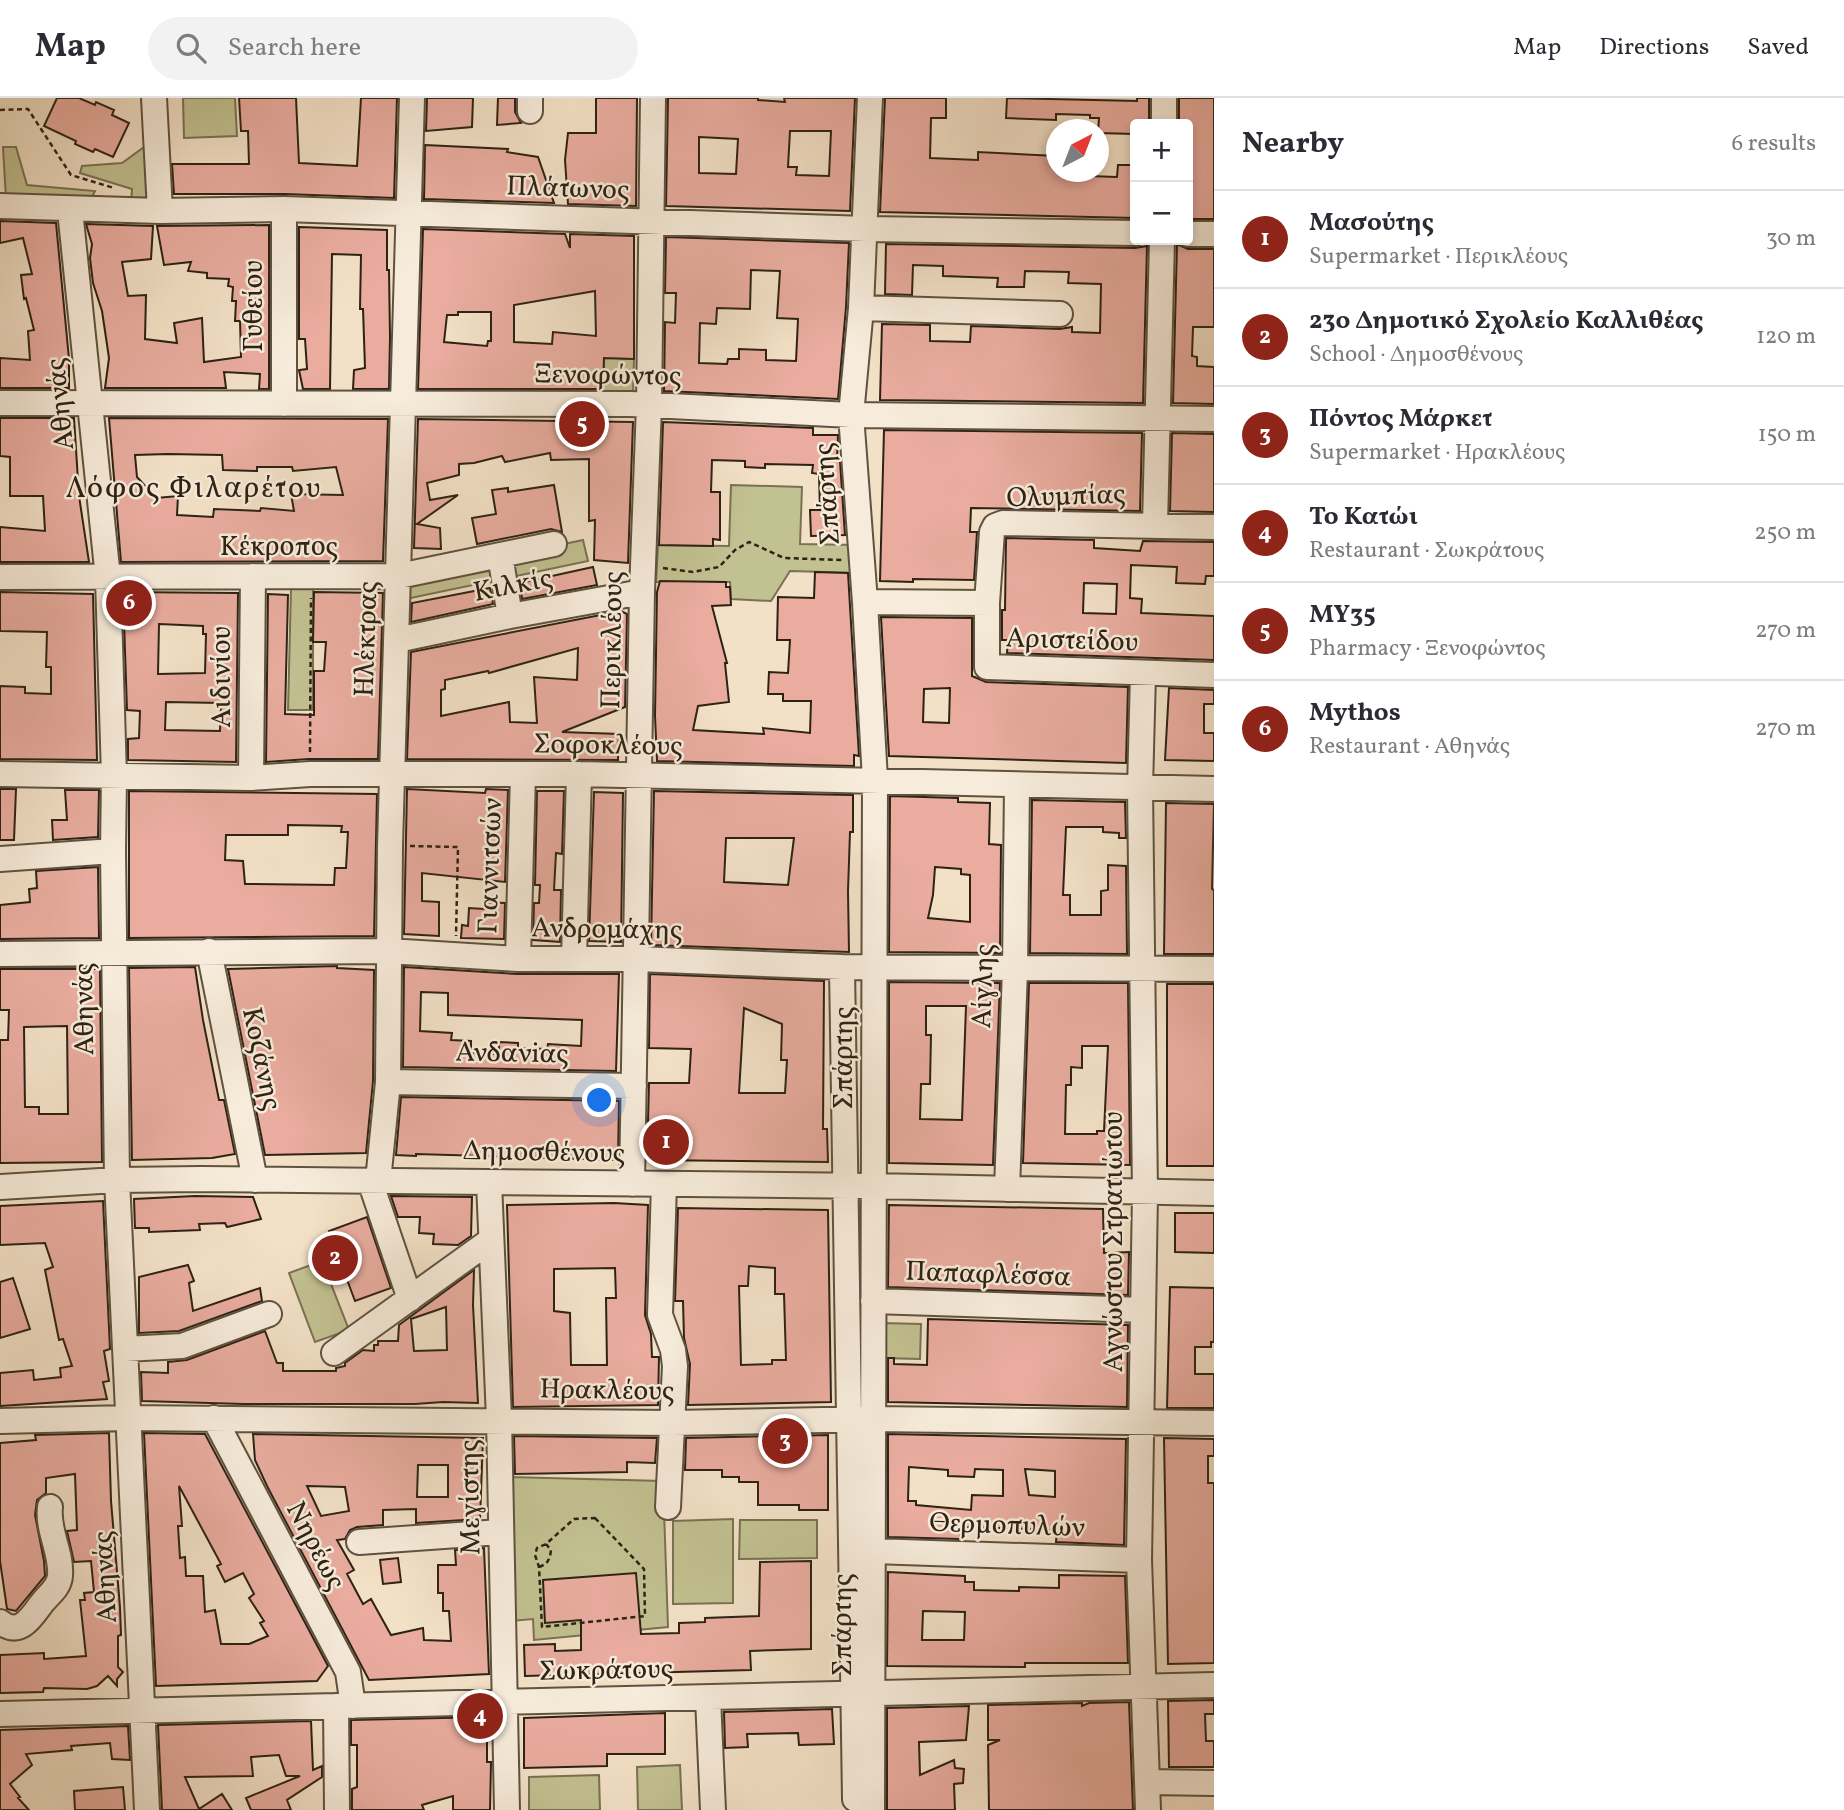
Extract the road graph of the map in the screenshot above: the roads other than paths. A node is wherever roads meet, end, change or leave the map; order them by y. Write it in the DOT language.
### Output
graph roads {
  1 [pos="155,98"];
  2 [pos="412,98"];
  3 [pos="653,98"];
  4 [pos="870,98"];
  5 [pos="1164,98"];
  6 [pos="1164,119"];
  7 [pos="0,206"];
  8 [pos="284,209"];
  9 [pos="70,210"];
  10 [pos="160,211"];
  11 [pos="407,214"];
  12 [pos="650,221"];
  13 [pos="866,229"];
  14 [pos="1130,233"];
  15 [pos="1193,234"];
  16 [pos="1214,234"];
  17 [pos="1162,245"];
  18 [pos="861,308"];
  19 [pos="1060,314"];
  20 [pos="0,403"];
  21 [pos="91,404"];
  22 [pos="284,404"];
  23 [pos="401,404"];
  24 [pos="649,405"];
  25 [pos="851,415"];
  26 [pos="1156,418"];
  27 [pos="1214,419"];
  28 [pos="1155,525"];
  29 [pos="1214,527"];
  30 [pos="554,544"];
  31 [pos="500,555"];
  32 [pos="253,576"];
  33 [pos="399,576"];
  34 [pos="0,577"];
  35 [pos="108,578"];
  36 [pos="642,593"];
  37 [pos="866,602"];
  38 [pos="987,603"];
  39 [pos="510,616"];
  40 [pos="397,640"];
  41 [pos="1143,674"];
  42 [pos="1214,676"];
  43 [pos="0,774"];
  44 [pos="523,774"];
  45 [pos="579,774"];
  46 [pos="392,775"];
  47 [pos="114,776"];
  48 [pos="640,776"];
  49 [pos="251,778"];
  50 [pos="875,780"];
  51 [pos="1017,785"];
  52 [pos="1140,788"];
  53 [pos="1214,789"];
  54 [pos="113,851"];
  55 [pos="0,859"];
  56 [pos="209,951"];
  57 [pos="388,951"];
  58 [pos="114,953"];
  59 [pos="0,954"];
  60 [pos="574,958"];
  61 [pos="518,959"];
  62 [pos="636,959"];
  63 [pos="842,967"];
  64 [pos="874,968"];
  65 [pos="1144,968"];
  66 [pos="1015,969"];
  67 [pos="1214,969"];
  68 [pos="388,1082"];
  69 [pos="634,1086"];
  70 [pos="117,1180"];
  71 [pos="255,1180"];
  72 [pos="374,1181"];
  73 [pos="489,1182"];
  74 [pos="632,1184"];
  75 [pos="664,1184"];
  76 [pos="844,1186"];
  77 [pos="873,1186"];
  78 [pos="0,1187"];
  79 [pos="1007,1189"];
  80 [pos="1145,1193"];
  81 [pos="1214,1193"];
  82 [pos="491,1240"];
  83 [pos="410,1299"];
  84 [pos="873,1301"];
  85 [pos="1143,1310"];
  86 [pos="269,1314"];
  87 [pos="125,1349"];
  88 [pos="334,1353"];
  89 [pos="127,1418"];
  90 [pos="214,1418"];
  91 [pos="499,1419"];
  92 [pos="861,1419"];
  93 [pos="0,1421"];
  94 [pos="1143,1422"];
  95 [pos="673,1423"];
  96 [pos="1214,1423"];
  97 [pos="50,1507"];
  98 [pos="668,1507"];
  99 [pos="500,1532"];
  100 [pos="359,1542"];
  101 [pos="873,1551"];
  102 [pos="1139,1560"];
  103 [pos="0,1622"];
  104 [pos="1214,1685"];
  105 [pos="1142,1686"];
  106 [pos="863,1694"];
  107 [pos="708,1698"];
  108 [pos="506,1703"];
  109 [pos="344,1706"];
  110 [pos="143,1711"];
  111 [pos="0,1714"];
  112 [pos="1148,1782"];
  113 [pos="1214,1783"];
  114 [pos="147,1810"];
  115 [pos="337,1810"];
  116 [pos="507,1810"];
  117 [pos="713,1810"];
  118 [pos="856,1810"];
  119 [pos="872,1810"];
  120 [pos="1148,1810"];
  1 -- 10 [label="street"];
  2 -- 11 [label="street, Ηλέκτρας"];
  3 -- 12 [label="street, Περικλέους"];
  4 -- 13 [label="street, Σπάρτης"];
  5 -- 6 [label="street"];
  7 -- 9 [label="street, Πλάτωνος"];
  8 -- 10 [label="street, Πλάτωνος"];
  8 -- 11 [label="street, Πλάτωνος"];
  8 -- 22 [label="street, Γυθείου"];
  9 -- 10 [label="street, Πλάτωνος"];
  9 -- 21 [label="street, Αθηνάς"];
  11 -- 12 [label="street, Πλάτωνος"];
  11 -- 23 [label="street, Ηλέκτρας"];
  12 -- 13 [label="street, Πλάτωνος"];
  12 -- 24 [label="street, Περικλέους"];
  13 -- 14 [label="street, Πλάτωνος"];
  13 -- 18 [label="street, Σπάρτης"];
  15 -- 16 [label="street"];
  17 -- 26 [label="street"];
  18 -- 19 [label="street"];
  18 -- 25 [label="street, Σπάρτης"];
  20 -- 21 [label="street, Ξενοφώντος"];
  21 -- 22 [label="street, Ξενοφώντος"];
  21 -- 35 [label="street, Αθηνάς"];
  22 -- 23 [label="street, Ξενοφώντος"];
  23 -- 24 [label="street, Ξενοφώντος"];
  23 -- 33 [label="street, Ηλέκτρας"];
  24 -- 25 [label="street, Ξενοφώντος"];
  24 -- 36 [label="street, Περικλέους"];
  25 -- 26 [label="street, Ξενοφώντος"];
  25 -- 37 [label="street, Σπάρτης"];
  26 -- 27 [label="street, Ξενοφώντος"];
  26 -- 28 [label="street"];
  28 -- 29 [label="street, Ολυμπίας"];
  28 -- 38 [label="street, Ολυμπίας"];
  30 -- 31 [label="street, Κέκροπος"];
  31 -- 33 [label="street, Κέκροπος"];
  31 -- 39 [label="street"];
  32 -- 33 [label="street, Κέκροπος"];
  32 -- 35 [label="street, Κέκροπος"];
  32 -- 49 [label="street, Αιδινίου"];
  33 -- 40 [label="street, Ηλέκτρας"];
  34 -- 35 [label="street, Κέκροπος"];
  35 -- 47 [label="street, Αθηνάς"];
  36 -- 39 [label="street, Κιλκίς"];
  36 -- 48 [label="street, Περικλέους"];
  37 -- 38 [label="street, Αριστείδου"];
  37 -- 50 [label="street, Σπάρτης"];
  38 -- 41 [label="street, Αριστείδου"];
  39 -- 40 [label="street, Κιλκίς"];
  40 -- 46 [label="street, Ηλέκτρας"];
  41 -- 42 [label="street, Αριστείδου"];
  41 -- 52 [label="street, Αγνώστου Στρατιώτου"];
  43 -- 47 [label="street, Σοφοκλέους"];
  44 -- 45 [label="street, Σοφοκλέους"];
  44 -- 46 [label="street, Σοφοκλέους"];
  44 -- 61 [label="street, Γιαννιτσών"];
  45 -- 48 [label="street, Σοφοκλέους"];
  45 -- 60 [label="street"];
  46 -- 49 [label="street, Σοφοκλέους"];
  46 -- 57 [label="street, Ηλέκτρας"];
  47 -- 49 [label="street, Σοφοκλέους"];
  47 -- 54 [label="street, Αθηνάς"];
  48 -- 50 [label="street, Σοφοκλέους"];
  48 -- 62 [label="street, Περικλέους"];
  50 -- 51 [label="street, Σοφοκλέους"];
  50 -- 64 [label="street, Σπάρτης"];
  51 -- 52 [label="street, Σοφοκλέους"];
  51 -- 66 [label="street, Αίγλης"];
  52 -- 53 [label="street, Σοφοκλέους"];
  52 -- 65 [label="street, Αγνώστου Στρατιώτου"];
  54 -- 55 [label="street"];
  54 -- 58 [label="street, Αθηνάς"];
  56 -- 57 [label="street, Ανδρομάχης"];
  56 -- 58 [label="street, Ανδρομάχης"];
  56 -- 71 [label="street, Κοζάνης"];
  57 -- 61 [label="street, Ανδρομάχης"];
  57 -- 68 [label="street, Ηλέκτρας"];
  58 -- 59 [label="street, Ανδρομάχης"];
  58 -- 70 [label="street, Αθηνάς"];
  60 -- 61 [label="street, Ανδρομάχης"];
  60 -- 62 [label="street, Ανδρομάχης"];
  62 -- 63 [label="street, Ανδρομάχης"];
  62 -- 69 [label="street, Περικλέους"];
  63 -- 64 [label="street, Ανδρομάχης"];
  63 -- 76 [label="street, Σπάρτης"];
  64 -- 66 [label="street, Ανδρομάχης"];
  64 -- 77 [label="street, Σπάρτης"];
  65 -- 66 [label="street, Ανδρομάχης"];
  65 -- 67 [label="street, Ανδρομάχης"];
  65 -- 80 [label="street, Αγνώστου Στρατιώτου"];
  66 -- 79 [label="street, Αίγλης"];
  68 -- 69 [label="street, Ανδανiας"];
  68 -- 72 [label="street, Ηλέκτρας"];
  69 -- 74 [label="street, Περικλέους"];
  70 -- 71 [label="street, Δημοσθένους"];
  70 -- 78 [label="street, Δημοσθένους"];
  70 -- 87 [label="street, Αθηνάς"];
  71 -- 72 [label="street, Δημοσθένους"];
  72 -- 73 [label="street, Δημοσθένους"];
  72 -- 83 [label="street"];
  73 -- 74 [label="street, Δημοσθένους"];
  73 -- 82 [label="street, Μεγίστης"];
  74 -- 75 [label="street, Δημοσθένους"];
  75 -- 76 [label="street, Δημοσθένους"];
  75 -- 95 [label="street"];
  76 -- 77 [label="street, Δημοσθένους"];
  76 -- 92 [label="street, Σπάρτης"];
  77 -- 79 [label="street, Δημοσθένους"];
  77 -- 84 [label="street, Σπάρτης"];
  79 -- 80 [label="street, Δημοσθένους"];
  80 -- 81 [label="street, Δημοσθένους"];
  80 -- 85 [label="street, Αγνώστου Στρατιώτου"];
  82 -- 83 [label="street"];
  82 -- 91 [label="street, Μεγίστης"];
  83 -- 88 [label="street"];
  84 -- 85 [label="street, Παπαφλέσσα"];
  84 -- 92 [label="street, Σπάρτης"];
  85 -- 94 [label="street, Αγνώστου Στρατιώτου"];
  86 -- 87 [label="street"];
  87 -- 89 [label="street, Αθηνάς"];
  89 -- 90 [label="street, Ηρακλέους"];
  89 -- 93 [label="street, Ηρακλέους"];
  89 -- 110 [label="street, Αθηνάς"];
  90 -- 91 [label="street, Ηρακλέους"];
  90 -- 109 [label="street, Νηρέως"];
  91 -- 95 [label="street, Ηρακλέους"];
  91 -- 99 [label="street, Μεγίστης"];
  92 -- 94 [label="street, Ηρακλέους"];
  92 -- 95 [label="street, Ηρακλέους"];
  92 -- 101 [label="street, Σπάρτης"];
  92 -- 106 [label="street, Σπάρτης"];
  94 -- 96 [label="street, Ηρακλέους"];
  94 -- 102 [label="street, Αγνώστου Στρατιώτου"];
  95 -- 98 [label="street"];
  97 -- 103 [label="street"];
  99 -- 100 [label="street"];
  99 -- 108 [label="street, Μεγίστης"];
  101 -- 102 [label="street, Θερμοπυλών"];
  101 -- 106 [label="street, Σπάρτης"];
  102 -- 105 [label="street, Αγνώστου Στρατιώτου"];
  104 -- 105 [label="street, Σωκράτους"];
  105 -- 106 [label="street, Σωκράτους"];
  105 -- 112 [label="street, Αγνώστου Στρατιώτου"];
  106 -- 107 [label="street, Σωκράτους"];
  106 -- 118 [label="street, Σπάρτης"];
  106 -- 119 [label="street, Σπάρτης"];
  107 -- 108 [label="street, Σωκράτους"];
  107 -- 117 [label="street"];
  108 -- 109 [label="street, Σωκράτους"];
  108 -- 116 [label="street, Μεγίστης"];
  109 -- 110 [label="street, Σωκράτους"];
  109 -- 115 [label="street, Νηρέως"];
  110 -- 111 [label="street, Σωκράτους"];
  110 -- 114 [label="street, Αθηνάς"];
  112 -- 113 [label="street"];
  112 -- 120 [label="street, Αγνώστου Στρατιώτου"];
}
